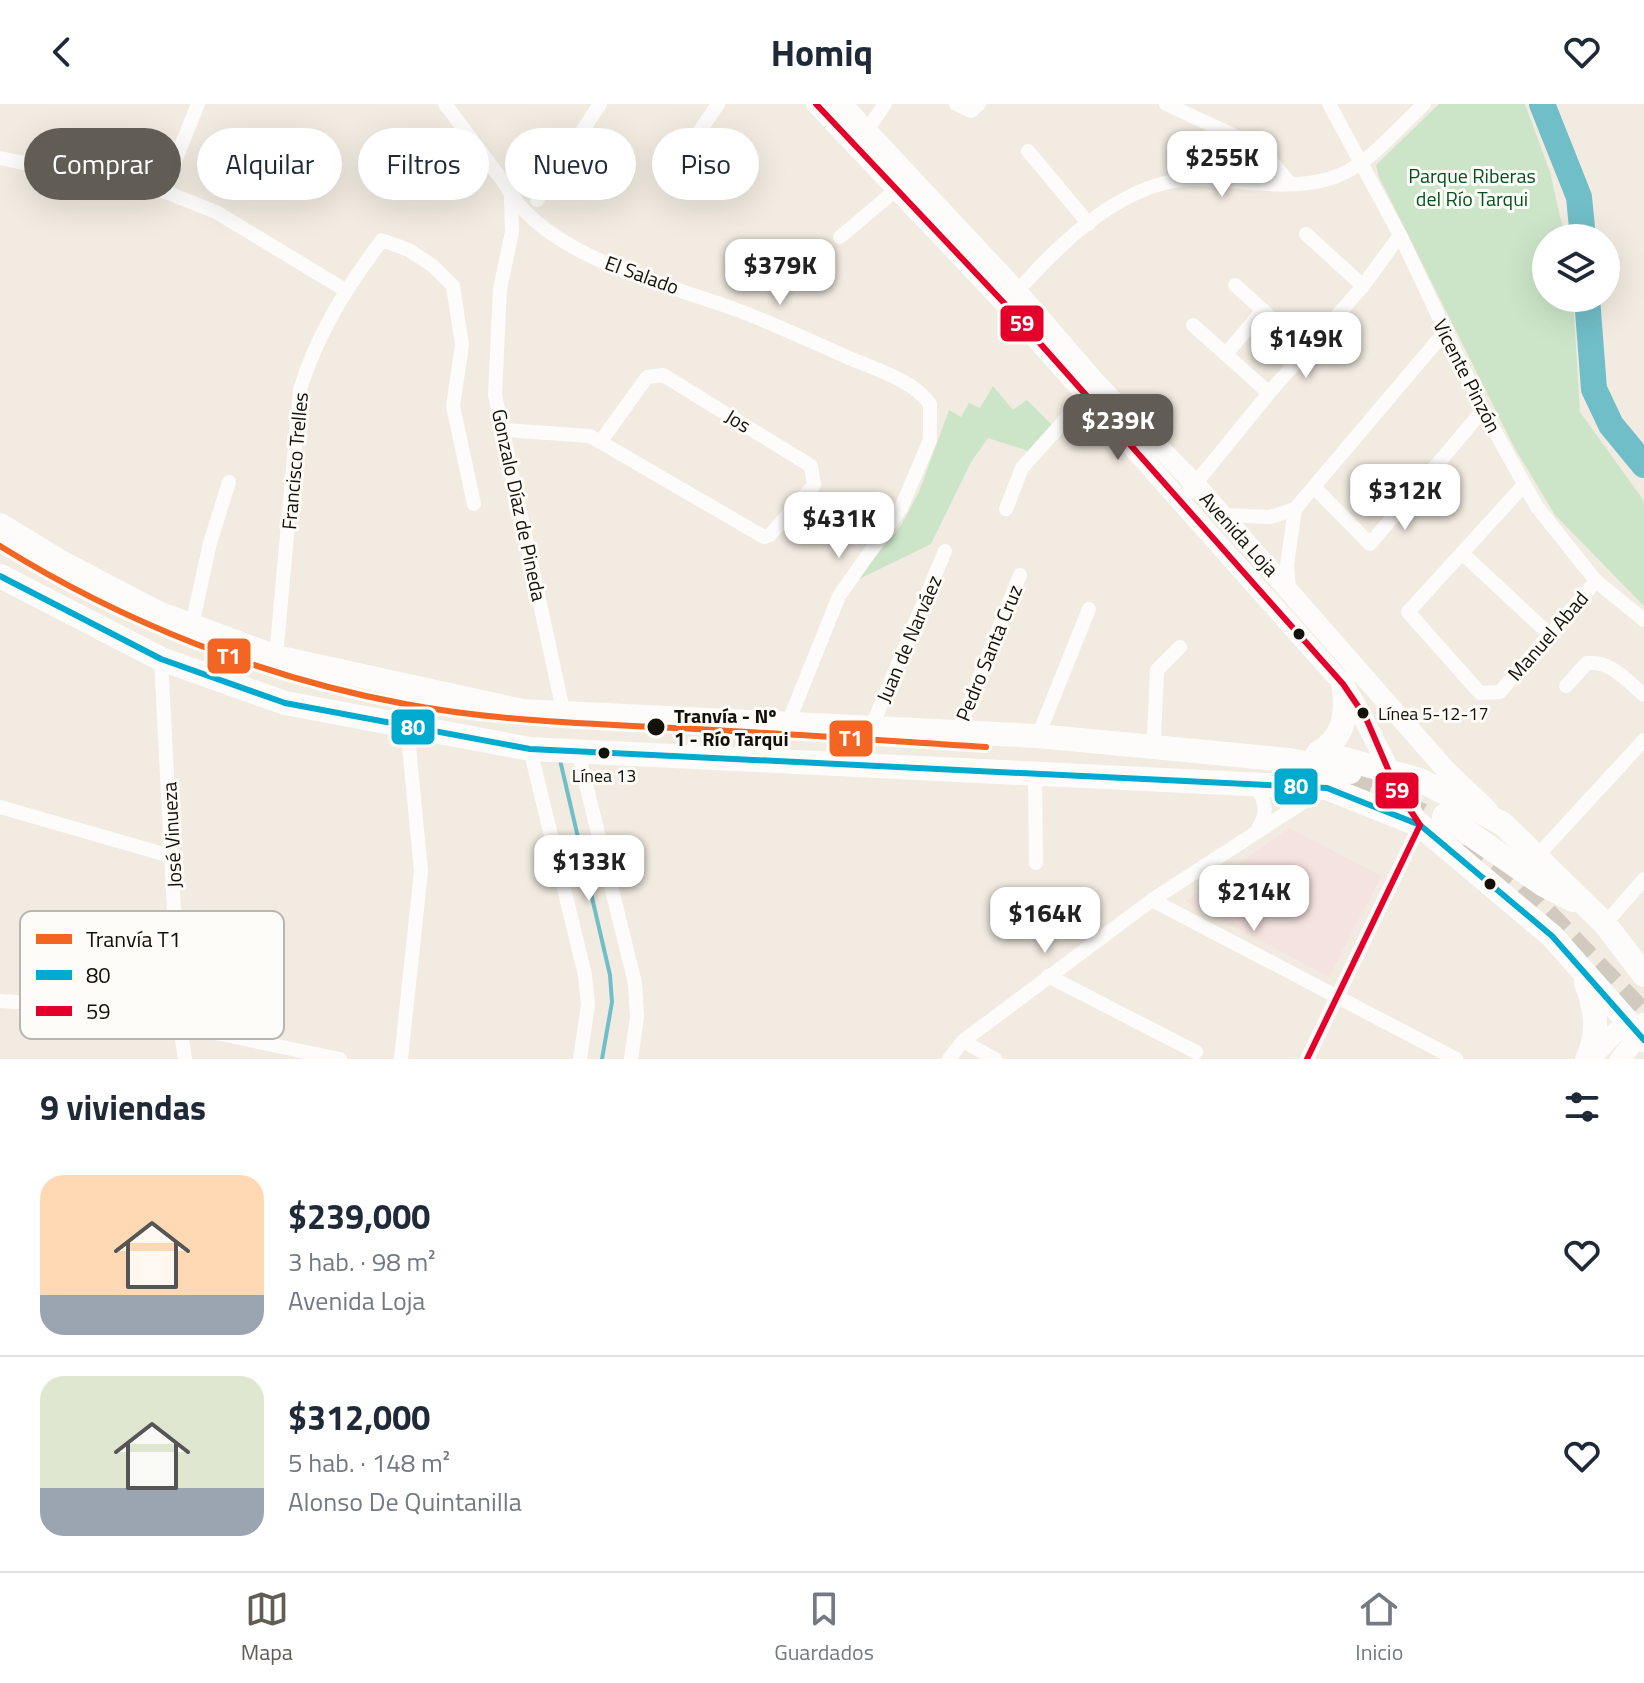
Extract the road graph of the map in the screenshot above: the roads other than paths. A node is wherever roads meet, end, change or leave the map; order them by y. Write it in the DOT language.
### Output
graph roads {
  1 [pos="198,104"];
  2 [pos="445,104"];
  3 [pos="600,104"];
  4 [pos="718,104"];
  5 [pos="816,104"];
  6 [pos="843,104"];
  7 [pos="885,104"];
  8 [pos="956,104"];
  9 [pos="979,104"];
  10 [pos="1166,104"];
  11 [pos="1329,104"];
  12 [pos="1424,104"];
  13 [pos="584,128"];
  14 [pos="702,128"];
  15 [pos="867,130"];
  16 [pos="181,146"];
  17 [pos="1028,151"];
  18 [pos="0,158"];
  19 [pos="24,163"];
  20 [pos="1363,164"];
  21 [pos="505,184"];
  22 [pos="1290,184"];
  23 [pos="897,189"];
  24 [pos="181,198"];
  25 [pos="511,200"];
  26 [pos="512,200"];
  27 [pos="1089,224"];
  28 [pos="1306,234"];
  29 [pos="1400,235"];
  30 [pos="840,237"];
  31 [pos="1235,285"];
  32 [pos="1363,286"];
  33 [pos="345,290"];
  34 [pos="1011,298"];
  35 [pos="1263,310"];
  36 [pos="1193,325"];
  37 [pos="1444,333"];
  38 [pos="1307,350"];
  39 [pos="1226,354"];
  40 [pos="1092,390"];
  41 [pos="1269,393"];
  42 [pos="1483,410"];
  43 [pos="503,430"];
  44 [pos="601,441"];
  45 [pos="229,482"];
  46 [pos="1524,485"];
  47 [pos="1314,487"];
  48 [pos="1189,492"];
  49 [pos="474,504"];
  50 [pos="1006,509"];
  51 [pos="1295,509"];
  52 [pos="1222,515"];
  53 [pos="0,525"];
  54 [pos="1370,544"];
  55 [pos="945,551"];
  56 [pos="1462,553"];
  57 [pos="1383,555"];
  58 [pos="1020,575"];
  59 [pos="0,576"];
  60 [pos="1596,581"];
  61 [pos="1289,590"];
  62 [pos="1089,609"];
  63 [pos="1644,620"];
  64 [pos="192,625"];
  65 [pos="1549,634"];
  66 [pos="1180,647"];
  67 [pos="276,657"];
  68 [pos="161,659"];
  69 [pos="403,684"];
  70 [pos="1343,684"];
  71 [pos="1566,686"];
  72 [pos="1644,695"];
  73 [pos="561,715"];
  74 [pos="788,723"];
  75 [pos="872,726"];
  76 [pos="408,729"];
  77 [pos="958,731"];
  78 [pos="1038,736"];
  79 [pos="1154,738"];
  80 [pos="1644,740"];
  81 [pos="1080,741"];
  82 [pos="533,749"];
  83 [pos="574,752"];
  84 [pos="1318,753"];
  85 [pos="1387,769"];
  86 [pos="984,771"];
  87 [pos="1035,773"];
  88 [pos="1342,780"];
  89 [pos="1215,782"];
  90 [pos="0,807"];
  91 [pos="1444,816"];
  92 [pos="1503,824"];
  93 [pos="1420,825"];
  94 [pos="1253,836"];
  95 [pos="1538,855"];
  96 [pos="174,857"];
  97 [pos="1036,863"];
  98 [pos="1644,879"];
  99 [pos="1152,900"];
  100 [pos="176,911"];
  101 [pos="1597,916"];
  102 [pos="1638,966"];
  103 [pos="1580,970"];
  104 [pos="1048,976"];
  105 [pos="1644,984"];
  106 [pos="1338,999"];
  107 [pos="0,1001"];
  108 [pos="20,1002"];
  109 [pos="1641,1029"];
  110 [pos="182,1039"];
  111 [pos="243,1039"];
  112 [pos="963,1041"];
  113 [pos="1196,1052"];
  114 [pos="185,1059"];
  115 [pos="340,1059"];
  116 [pos="401,1059"];
  117 [pos="580,1059"];
  118 [pos="631,1059"];
  119 [pos="949,1059"];
  120 [pos="995,1059"];
  121 [pos="1307,1059"];
  122 [pos="1456,1059"];
  123 [pos="1589,1059"];
  124 [pos="1620,1059"];
  1 -- 16 [label="street"];
  2 -- 21 [label="street, El Salado"];
  3 -- 13 [label="street"];
  4 -- 14 [label="street"];
  5 -- 23 [label="main road, Avenida Loja"];
  6 -- 15 [label="main road, Avenida Loja"];
  7 -- 15 [label="street"];
  8 -- 9 [label="street"];
  10 -- 22 [label="street"];
  11 -- 20 [label="street, Vicente Pinzón"];
  12 -- 20 [label="street"];
  15 -- 34 [label="main road, Avenida Loja"];
  17 -- 27 [label="street"];
  18 -- 19 [label="street"];
  20 -- 22 [label="street"];
  20 -- 29 [label="street, Vicente Pinzón"];
  22 -- 27 [label="street"];
  23 -- 30 [label="street"];
  23 -- 34 [label="main road, Avenida Loja"];
  24 -- 33 [label="street"];
  25 -- 43 [label="street, Gonzalo Díaz de Pineda"];
  26 -- 74 [label="street, El Salado"];
  27 -- 34 [label="street"];
  28 -- 32 [label="street"];
  29 -- 32 [label="street"];
  29 -- 37 [label="street, Vicente Pinzón"];
  31 -- 35 [label="street"];
  32 -- 38 [label="street"];
  33 -- 49 [label="street, Francisco Trelles"];
  33 -- 67 [label="street, Francisco Trelles"];
  34 -- 40 [label="main road, Avenida Loja"];
  35 -- 38 [label="street"];
  35 -- 39 [label="street"];
  36 -- 39 [label="street"];
  37 -- 42 [label="street, Vicente Pinzón"];
  37 -- 47 [label="street"];
  38 -- 41 [label="street"];
  39 -- 41 [label="street"];
  40 -- 48 [label="main road, Avenida Loja"];
  40 -- 50 [label="street"];
  41 -- 48 [label="street"];
  42 -- 46 [label="street, Vicente Pinzón"];
  42 -- 54 [label="street"];
  43 -- 44 [label="street"];
  43 -- 73 [label="street, Gonzalo Díaz de Pineda"];
  44 -- 44 [label="street, Jos"];
  45 -- 64 [label="street"];
  46 -- 56 [label="street"];
  46 -- 60 [label="street, Vicente Pinzón"];
  47 -- 51 [label="street"];
  47 -- 54 [label="street"];
  48 -- 52 [label="main road, Avenida Loja"];
  48 -- 70 [label="main road, Avenida Loja"];
  51 -- 52 [label="street"];
  51 -- 61 [label="street"];
  52 -- 61 [label="main road, Avenida Loja"];
  53 -- 64 [label="main road"];
  54 -- 57 [label="street"];
  55 -- 75 [label="street, Juan de Narváez"];
  56 -- 65 [label="street"];
  56 -- 65 [label="street, Manuel Abad"];
  58 -- 77 [label="street, Pedro Santa Cruz"];
  59 -- 68 [label="main road"];
  60 -- 63 [label="street, Vicente Pinzón"];
  60 -- 65 [label="street, Manuel Abad"];
  61 -- 92 [label="main road, Avenida Loja"];
  62 -- 78 [label="street"];
  64 -- 67 [label="main road"];
  66 -- 79 [label="street"];
  67 -- 69 [label="main road"];
  68 -- 76 [label="main road"];
  68 -- 96 [label="street, José Vinueza"];
  69 -- 73 [label="main road"];
  69 -- 76 [label="street"];
  70 -- 84 [label="main road"];
  70 -- 85 [label="main road, Avenida Loja"];
  71 -- 72 [label="street"];
  73 -- 74 [label="main road"];
  74 -- 75 [label="main road"];
  75 -- 77 [label="main road"];
  76 -- 82 [label="main road"];
  76 -- 116 [label="street"];
  77 -- 78 [label="main road"];
  78 -- 81 [label="main road"];
  79 -- 81 [label="main road"];
  79 -- 84 [label="main road"];
  80 -- 95 [label="street"];
  81 -- 88 [label="main road"];
  82 -- 83 [label="main road"];
  82 -- 117 [label="street"];
  83 -- 86 [label="main road"];
  83 -- 118 [label="street"];
  84 -- 85 [label="main road"];
  85 -- 92 [label="main road"];
  85 -- 93 [label="main road, Avenida Loja"];
  86 -- 87 [label="main road"];
  86 -- 88 [label="main road"];
  87 -- 89 [label="main road"];
  87 -- 97 [label="street"];
  88 -- 89 [label="main road"];
  88 -- 93 [label="main road"];
  88 -- 94 [label="street"];
  89 -- 94 [label="street"];
  90 -- 96 [label="street"];
  91 -- 101 [label="main road"];
  92 -- 95 [label="main road"];
  93 -- 103 [label="main road"];
  93 -- 106 [label="street"];
  94 -- 99 [label="street"];
  95 -- 101 [label="main road"];
  96 -- 100 [label="street, José Vinueza"];
  98 -- 101 [label="street"];
  99 -- 104 [label="street"];
  99 -- 106 [label="street"];
  101 -- 102 [label="main road"];
  102 -- 105 [label="main road"];
  103 -- 109 [label="main road"];
  103 -- 123 [label="main road"];
  104 -- 112 [label="street"];
  104 -- 113 [label="street"];
  106 -- 121 [label="street"];
  106 -- 122 [label="street"];
  107 -- 108 [label="street"];
  109 -- 123 [label="main road"];
  109 -- 124 [label="main road"];
  110 -- 114 [label="street, José Vinueza"];
  111 -- 115 [label="street"];
  112 -- 119 [label="street"];
  112 -- 120 [label="street"];
}
